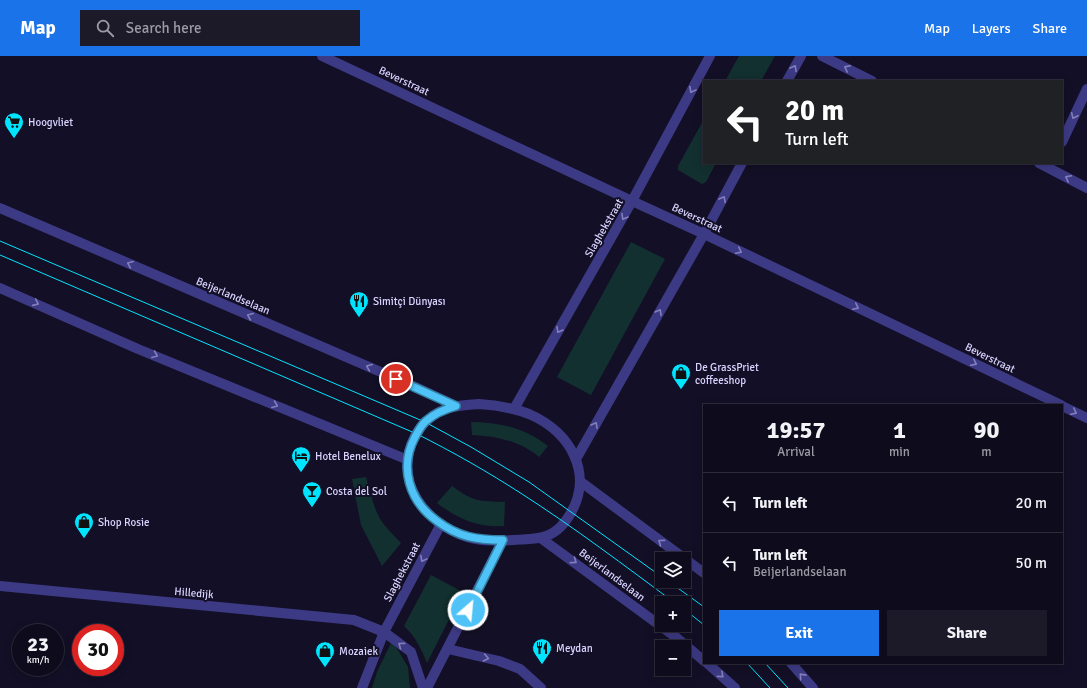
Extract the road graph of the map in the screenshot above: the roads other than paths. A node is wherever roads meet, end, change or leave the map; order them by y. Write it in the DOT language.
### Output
graph roads {
  1 [pos="322,56"];
  2 [pos="710,56"];
  3 [pos="801,56"];
  4 [pos="822,56"];
  5 [pos="788,80"];
  6 [pos="870,80"];
  7 [pos="1087,89"];
  8 [pos="1063,140"];
  9 [pos="741,164"];
  10 [pos="1051,166"];
  11 [pos="1087,188"];
  12 [pos="632,201"];
  13 [pos="0,208"];
  14 [pos="704,234"];
  15 [pos="0,288"];
  16 [pos="1059,404"];
  17 [pos="456,406"];
  18 [pos="1063,406"];
  19 [pos="514,409"];
  20 [pos="1087,418"];
  21 [pos="576,459"];
  22 [pos="408,460"];
  23 [pos="581,482"];
  24 [pos="441,524"];
  25 [pos="542,539"];
  26 [pos="503,540"];
  27 [pos="703,572"];
  28 [pos="0,586"];
  29 [pos="384,632"];
  30 [pos="448,649"];
  31 [pos="703,660"];
  32 [pos="708,664"];
  33 [pos="792,664"];
  34 [pos="362,688"];
  35 [pos="423,688"];
  36 [pos="427,688"];
  37 [pos="541,688"];
  38 [pos="735,688"];
  39 [pos="813,688"];
  1 -- 12 [label="street, Beverstraat"];
  2 -- 12 [label="street, Slaghekstraat, one-way"];
  5 -- 3 [label="street, one-way"];
  6 -- 4 [label="street, one-way"];
  7 -- 8 [label="street, one-way"];
  14 -- 9 [label="street, one-way"];
  11 -- 10 [label="street, one-way"];
  12 -- 14 [label="street, Beverstraat"];
  12 -- 19 [label="street, Slaghekstraat, one-way"];
  17 -- 13 [label="street, Beijerlandselaan, one-way"];
  14 -- 16 [label="street, Beverstraat, one-way"];
  21 -- 14 [label="street, one-way"];
  15 -- 22 [label="street, one-way"];
  17 -- 19 [label="street"];
  17 -- 22 [label="street"];
  18 -- 20 [label="street, Beverstraat, one-way"];
  19 -- 21 [label="street"];
  21 -- 23 [label="street"];
  22 -- 24 [label="street"];
  23 -- 25 [label="street"];
  27 -- 23 [label="street, one-way"];
  24 -- 26 [label="street"];
  24 -- 29 [label="street, Slaghekstraat, one-way"];
  25 -- 26 [label="street"];
  25 -- 31 [label="street, Beijerlandselaan, one-way"];
  26 -- 30 [label="street"];
  28 -- 29 [label="street, Hilledijk"];
  29 -- 34 [label="street, Slaghekstraat"];
  35 -- 29 [label="street, one-way"];
  30 -- 36 [label="street"];
  30 -- 37 [label="street, one-way"];
  32 -- 38 [label="street, one-way"];
  39 -- 33 [label="street, one-way"];
}
